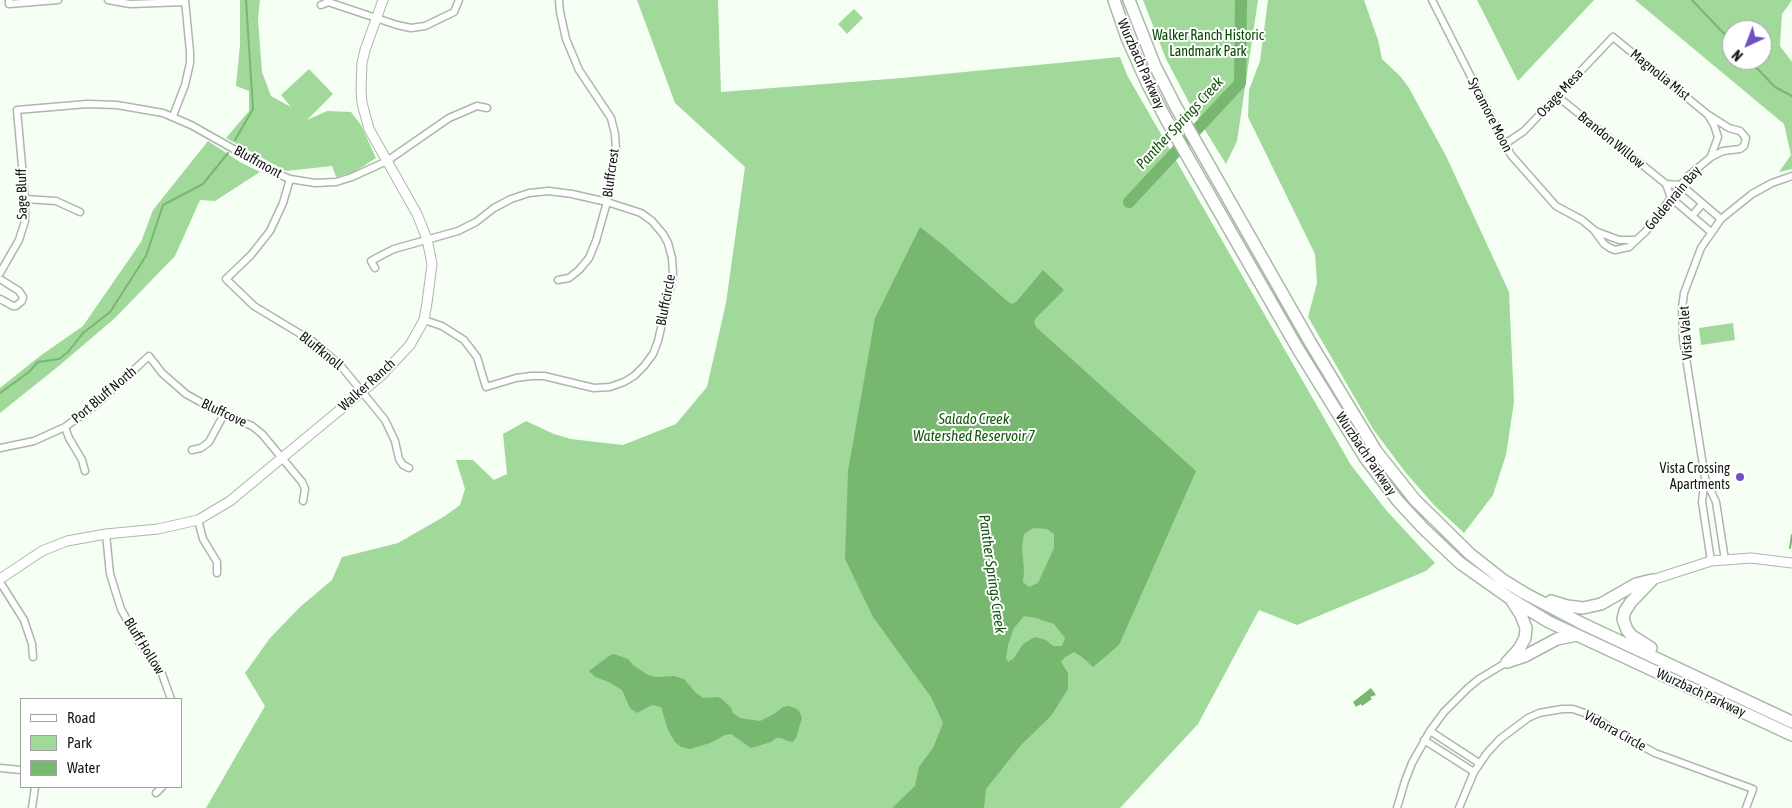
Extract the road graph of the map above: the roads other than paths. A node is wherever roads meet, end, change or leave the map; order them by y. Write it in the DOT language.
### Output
graph roads {
  1 [pos="58,0"];
  2 [pos="108,0"];
  3 [pos="383,0"];
  4 [pos="459,0"];
  5 [pos="559,0"];
  6 [pos="1114,0"];
  7 [pos="1129,0"];
  8 [pos="1432,0"];
  9 [pos="185,1"];
  10 [pos="9,2"];
  11 [pos="320,5"];
  12 [pos="377,18"];
  13 [pos="1613,37"];
  14 [pos="1557,96"];
  15 [pos="487,108"];
  16 [pos="17,110"];
  17 [pos="1707,114"];
  18 [pos="173,116"];
  19 [pos="1505,144"];
  20 [pos="1711,156"];
  21 [pos="387,161"];
  22 [pos="1792,176"];
  23 [pos="290,179"];
  24 [pos="1666,184"];
  25 [pos="1680,185"];
  26 [pos="1671,198"];
  27 [pos="25,199"];
  28 [pos="607,202"];
  29 [pos="1702,204"];
  30 [pos="80,212"];
  31 [pos="1692,216"];
  32 [pos="1721,220"];
  33 [pos="1594,230"];
  34 [pos="1711,232"];
  35 [pos="427,239"];
  36 [pos="1635,240"];
  37 [pos="375,268"];
  38 [pos="0,273"];
  39 [pos="0,279"];
  40 [pos="558,280"];
  41 [pos="0,299"];
  42 [pos="424,320"];
  43 [pos="149,356"];
  44 [pos="363,391"];
  45 [pos="224,414"];
  46 [pos="65,427"];
  47 [pos="0,448"];
  48 [pos="192,450"];
  49 [pos="282,457"];
  50 [pos="409,468"];
  51 [pos="85,471"];
  52 [pos="1705,478"];
  53 [pos="303,501"];
  54 [pos="198,520"];
  55 [pos="106,534"];
  56 [pos="1725,560"];
  57 [pos="1711,561"];
  58 [pos="1792,563"];
  59 [pos="217,573"];
  60 [pos="1652,580"];
  61 [pos="0,581"];
  62 [pos="1524,593"];
  63 [pos="1511,599"];
  64 [pos="1578,635"];
  65 [pos="34,657"];
  66 [pos="1507,662"];
  67 [pos="171,698"];
  68 [pos="1737,710"];
  69 [pos="1775,715"];
  70 [pos="1792,722"];
  71 [pos="1430,731"];
  72 [pos="1792,735"];
  73 [pos="1424,740"];
  74 [pos="1792,742"];
  75 [pos="1456,748"];
  76 [pos="1450,757"];
  77 [pos="1479,764"];
  78 [pos="0,768"];
  79 [pos="20,770"];
  80 [pos="1474,772"];
  81 [pos="35,788"];
  82 [pos="161,788"];
  83 [pos="156,793"];
  84 [pos="32,808"];
  85 [pos="1397,808"];
  86 [pos="1458,808"];
  87 [pos="1746,808"];
  1 -- 10 [label="street"];
  2 -- 9 [label="street"];
  3 -- 12 [label="street, Walker Ranch"];
  4 -- 12 [label="street"];
  5 -- 28 [label="street, Bluffcrest"];
  6 -- 63 [label="highway, Wurzbach Parkway"];
  7 -- 62 [label="highway, Wurzbach Parkway"];
  8 -- 19 [label="street, Sycamore Moon"];
  9 -- 18 [label="street"];
  11 -- 12 [label="street"];
  12 -- 21 [label="street, Walker Ranch"];
  13 -- 14 [label="street, Osage Mesa"];
  13 -- 17 [label="street, Magnolia Mist"];
  14 -- 19 [label="street, Osage Mesa"];
  14 -- 24 [label="street, Brandon Willow"];
  15 -- 21 [label="street, Bluffmont"];
  16 -- 18 [label="street, Bluffmont"];
  16 -- 27 [label="street, Sage Bluff"];
  17 -- 20 [label="street, Magnolia Mist"];
  17 -- 20 [label="street, Magnolia Mist"];
  18 -- 23 [label="street, Bluffmont"];
  19 -- 33 [label="street, Sycamore Moon"];
  20 -- 25 [label="street, Goldenrain Bay"];
  21 -- 23 [label="street, Bluffmont"];
  21 -- 35 [label="street, Walker Ranch"];
  22 -- 32 [label="street, Vista Valet"];
  23 -- 44 [label="street, Bluffknoll"];
  24 -- 25 [label="street"];
  24 -- 26 [label="street"];
  25 -- 26 [label="street, Goldenrain Bay"];
  25 -- 29 [label="street"];
  26 -- 31 [label="street"];
  26 -- 36 [label="street, Goldenrain Bay"];
  27 -- 30 [label="street"];
  27 -- 38 [label="street, Sage Bluff"];
  28 -- 35 [label="street, Bluffcircle"];
  28 -- 40 [label="street, Bluffcrest"];
  28 -- 42 [label="street, Bluffcircle"];
  29 -- 31 [label="street"];
  29 -- 32 [label="street"];
  31 -- 34 [label="street"];
  32 -- 34 [label="street, Vista Valet"];
  33 -- 36 [label="street, Sycamore Moon"];
  33 -- 36 [label="street, Sycamore Moon"];
  34 -- 52 [label="street, Vista Valet"];
  35 -- 37 [label="street, Bluffcircle"];
  35 -- 42 [label="street, Walker Ranch"];
  39 -- 41 [label="street"];
  42 -- 44 [label="street, Walker Ranch"];
  43 -- 45 [label="street, Bluffcove"];
  43 -- 46 [label="street, Port Bluff North"];
  44 -- 49 [label="street, Walker Ranch"];
  44 -- 50 [label="street, Bluffknoll"];
  45 -- 48 [label="street"];
  45 -- 49 [label="street, Bluffcove"];
  46 -- 47 [label="street, Port Bluff North"];
  46 -- 51 [label="street"];
  49 -- 53 [label="street, Bluffcove"];
  49 -- 54 [label="street, Walker Ranch"];
  52 -- 56 [label="street, Vista Valet"];
  52 -- 57 [label="street, Vista Valet"];
  54 -- 55 [label="street, Walker Ranch"];
  54 -- 59 [label="street"];
  55 -- 61 [label="street, Walker Ranch"];
  55 -- 67 [label="street, Bluff Hollow"];
  56 -- 57 [label="street"];
  56 -- 58 [label="street"];
  57 -- 60 [label="street"];
  60 -- 62 [label="highway"];
  60 -- 69 [label="highway"];
  61 -- 65 [label="street"];
  62 -- 69 [label="highway, Wurzbach Parkway"];
  63 -- 64 [label="highway, Wurzbach Parkway"];
  63 -- 66 [label="highway"];
  64 -- 66 [label="highway"];
  64 -- 68 [label="highway, Wurzbach Parkway"];
  66 -- 71 [label="street"];
  68 -- 72 [label="highway, Wurzbach Parkway"];
  68 -- 74 [label="highway"];
  69 -- 70 [label="highway, Wurzbach Parkway"];
  71 -- 73 [label="street"];
  71 -- 75 [label="street"];
  73 -- 76 [label="street"];
  73 -- 85 [label="street"];
  75 -- 76 [label="street"];
  75 -- 77 [label="street"];
  76 -- 80 [label="street"];
  77 -- 80 [label="street, Vidorra Circle"];
  77 -- 87 [label="street, Vidorra Circle"];
  78 -- 79 [label="street"];
  80 -- 86 [label="street, Vidorra Circle"];
  81 -- 84 [label="street"];
  82 -- 83 [label="street"];
}
